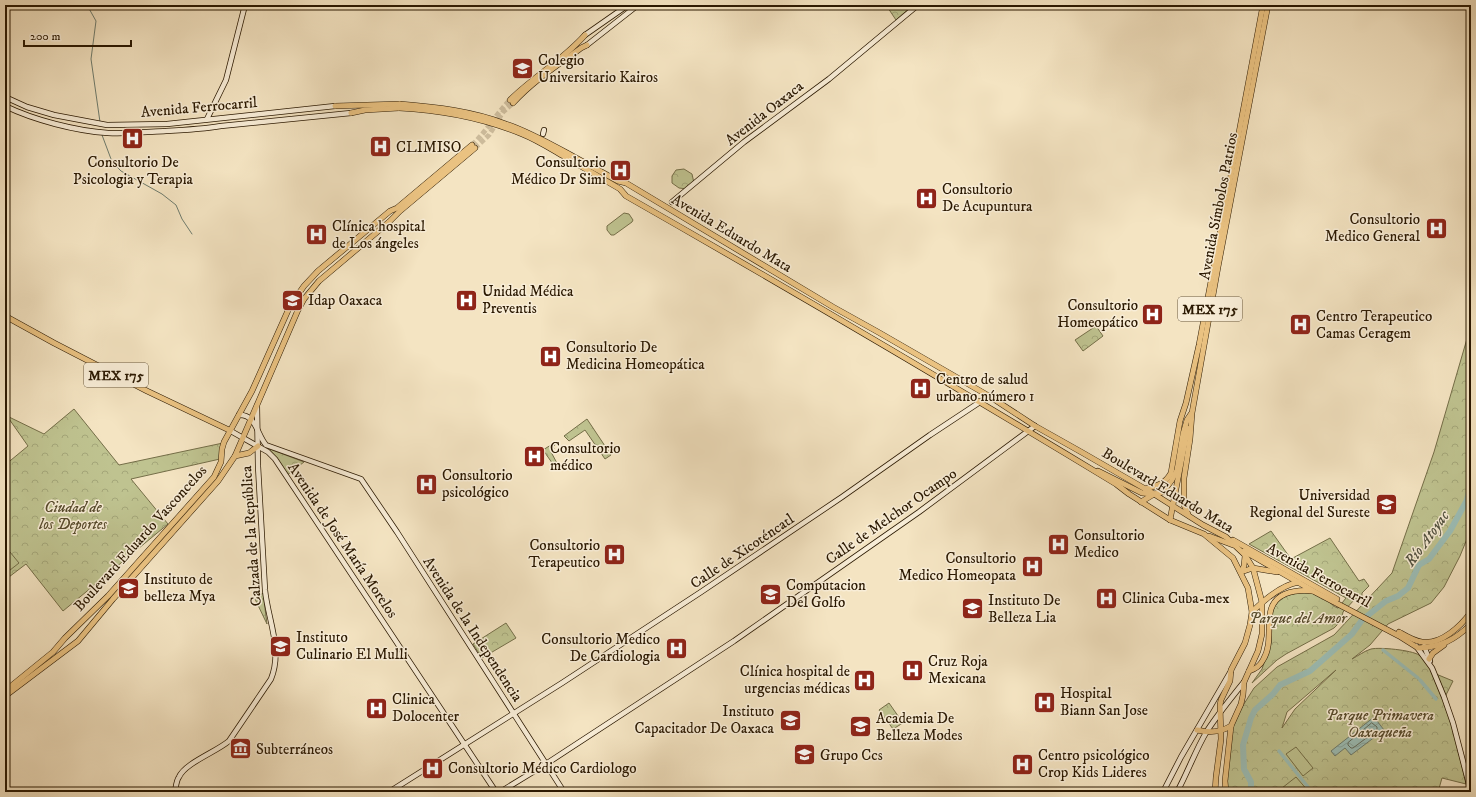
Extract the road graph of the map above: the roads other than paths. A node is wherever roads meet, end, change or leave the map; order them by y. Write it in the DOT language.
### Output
graph roads {
  1 [pos="244,5"];
  2 [pos="628,5"];
  3 [pos="638,5"];
  4 [pos="918,5"];
  5 [pos="1263,5"];
  6 [pos="1268,5"];
  7 [pos="585,35"];
  8 [pos="587,45"];
  9 [pos="5,97"];
  10 [pos="5,106"];
  11 [pos="335,106"];
  12 [pos="399,106"];
  13 [pos="351,113"];
  14 [pos="207,119"];
  15 [pos="566,155"];
  16 [pos="672,202"];
  17 [pos="734,258"];
  18 [pos="761,263"];
  19 [pos="290,306"];
  20 [pos="298,310"];
  21 [pos="5,316"];
  22 [pos="988,396"];
  23 [pos="1198,398"];
  24 [pos="979,402"];
  25 [pos="1186,403"];
  26 [pos="257,404"];
  27 [pos="1192,412"];
  28 [pos="239,415"];
  29 [pos="251,418"];
  30 [pos="1187,420"];
  31 [pos="1035,426"];
  32 [pos="229,430"];
  33 [pos="257,430"];
  34 [pos="1029,432"];
  35 [pos="243,438"];
  36 [pos="258,446"];
  37 [pos="284,452"];
  38 [pos="249,453"];
  39 [pos="235,456"];
  40 [pos="275,459"];
  41 [pos="258,466"];
  42 [pos="1088,467"];
  43 [pos="1145,489"];
  44 [pos="1154,494"];
  45 [pos="1141,502"];
  46 [pos="1172,505"];
  47 [pos="1188,515"];
  48 [pos="1170,520"];
  49 [pos="1204,534"];
  50 [pos="1226,537"];
  51 [pos="1236,546"];
  52 [pos="1245,555"];
  53 [pos="1253,568"];
  54 [pos="1241,572"];
  55 [pos="1283,573"];
  56 [pos="1298,582"];
  57 [pos="1306,582"];
  58 [pos="1315,592"];
  59 [pos="1262,602"];
  60 [pos="1339,602"];
  61 [pos="1471,612"];
  62 [pos="1262,613"];
  63 [pos="1251,614"];
  64 [pos="1471,624"];
  65 [pos="1400,635"];
  66 [pos="1413,639"];
  67 [pos="1450,641"];
  68 [pos="1424,645"];
  69 [pos="1418,648"];
  70 [pos="1429,659"];
  71 [pos="1432,668"];
  72 [pos="1231,670"];
  73 [pos="1249,671"];
  74 [pos="1244,682"];
  75 [pos="5,691"];
  76 [pos="5,696"];
  77 [pos="1220,711"];
  78 [pos="513,714"];
  79 [pos="1231,726"];
  80 [pos="1197,730"];
  81 [pos="1221,730"];
  82 [pos="1206,732"];
  83 [pos="1230,738"];
  84 [pos="1221,739"];
  85 [pos="465,744"];
  86 [pos="546,764"];
  87 [pos="175,792"];
  88 [pos="389,792"];
  89 [pos="496,792"];
  90 [pos="500,792"];
  91 [pos="564,792"];
  92 [pos="1163,792"];
  93 [pos="1177,792"];
  94 [pos="1215,792"];
  95 [pos="1226,792"];
  96 [pos="1470,792"];
  1 -- 14 [label="main road"];
  2 -- 7 [label="main road"];
  3 -- 8 [label="main road"];
  4 -- 16 [label="main road, Avenida Oaxaca"];
  5 -- 25 [label="main road, Avenida Símbolos Patrios / MEX 175"];
  6 -- 27 [label="main road, Avenida Símbolos Patrios / MEX 175"];
  7 -- 8 [label="main road"];
  9 -- 14 [label="main road, Avenida Ferrocarril"];
  10 -- 13 [label="main road, Avenida Ferrocarril"];
  11 -- 12 [label="main road, Avenida Ferrocarril"];
  11 -- 14 [label="main road, Avenida Ferrocarril"];
  12 -- 13 [label="main road, Avenida Ferrocarril"];
  12 -- 15 [label="main road, Avenida Eduardo Mata, bridge"];
  15 -- 17 [label="main road, Avenida Eduardo Mata"];
  15 -- 18 [label="main road, Avenida Eduardo Mata"];
  17 -- 18 [label="main road"];
  17 -- 24 [label="main road, Avenida Eduardo Mata"];
  18 -- 22 [label="main road, Avenida Eduardo Mata"];
  19 -- 20 [label="main road"];
  19 -- 20 [label="main road, Boulevard Eduardo Vasconcelos"];
  19 -- 28 [label="main road, Boulevard Eduardo Vasconcelos"];
  20 -- 26 [label="main road, Boulevard Eduardo Vasconcelos"];
  21 -- 32 [label="main road, MEX 175"];
  22 -- 24 [label="main road, Calle de Xicoténcatl"];
  22 -- 31 [label="main road, Avenida Eduardo Mata"];
  23 -- 27 [label="main road"];
  24 -- 34 [label="main road, Avenida Eduardo Mata"];
  24 -- 78 [label="main road, Calle de Xicoténcatl"];
  25 -- 30 [label="main road, MEX 175"];
  25 -- 43 [label="main road"];
  26 -- 29 [label="main road, Boulevard Eduardo Vasconcelos"];
  26 -- 33 [label="main road, Calzada de la República"];
  27 -- 30 [label="main road, MEX 175"];
  27 -- 47 [label="main road"];
  28 -- 29 [label="main road"];
  28 -- 32 [label="main road, Boulevard Eduardo Vasconcelos"];
  29 -- 33 [label="main road"];
  29 -- 35 [label="main road, Boulevard Eduardo Vasconcelos"];
  30 -- 44 [label="main road, MEX 175"];
  30 -- 46 [label="main road, MEX 175"];
  31 -- 34 [label="main road, Calle de Melchor Ocampo"];
  31 -- 43 [label="main road, Boulevard Eduardo Mata"];
  32 -- 35 [label="main road, Avenida de José María Morelos"];
  32 -- 75 [label="main road, Boulevard Eduardo Vasconcelos"];
  33 -- 36 [label="main road, Calzada de la República"];
  33 -- 37 [label="main road"];
  34 -- 42 [label="main road, Boulevard Eduardo Mata"];
  34 -- 86 [label="main road, Calle de Melchor Ocampo"];
  35 -- 36 [label="main road, Avenida de José María Morelos"];
  35 -- 39 [label="main road, Boulevard Eduardo Vasconcelos"];
  36 -- 38 [label="main road"];
  36 -- 40 [label="main road, Avenida de José María Morelos"];
  36 -- 41 [label="main road, Calzada de la República"];
  37 -- 40 [label="main road"];
  37 -- 78 [label="main road, Avenida de la Independencia"];
  38 -- 39 [label="main road"];
  38 -- 41 [label="main road"];
  39 -- 76 [label="main road, Boulevard Eduardo Vasconcelos"];
  40 -- 85 [label="main road, Avenida de José María Morelos"];
  41 -- 87 [label="main road, Calzada de la República"];
  42 -- 44 [label="main road"];
  42 -- 45 [label="main road, Boulevard Eduardo Mata"];
  43 -- 44 [label="main road, Boulevard Eduardo Mata"];
  44 -- 45 [label="main road, MEX 175"];
  44 -- 46 [label="main road, Boulevard Eduardo Mata"];
  45 -- 48 [label="main road, Boulevard Eduardo Mata"];
  46 -- 47 [label="main road, Boulevard Eduardo Mata"];
  46 -- 48 [label="main road, MEX 175"];
  47 -- 50 [label="main road, Boulevard Eduardo Mata"];
  48 -- 49 [label="main road, Boulevard Eduardo Mata"];
  49 -- 51 [label="main road, Avenida Ferrocarril"];
  49 -- 54 [label="main road, Boulevard Eduardo Mata"];
  50 -- 51 [label="main road, Boulevard Eduardo Mata"];
  50 -- 57 [label="main road, Avenida Ferrocarril"];
  51 -- 52 [label="main road, Boulevard Eduardo Mata"];
  51 -- 55 [label="main road, Avenida Ferrocarril"];
  52 -- 53 [label="main road, Boulevard Eduardo Mata"];
  52 -- 54 [label="main road"];
  53 -- 54 [label="main road"];
  53 -- 55 [label="main road"];
  53 -- 59 [label="main road, Boulevard Eduardo Mata"];
  54 -- 63 [label="main road, Boulevard Eduardo Mata"];
  55 -- 56 [label="main road, Avenida Ferrocarril"];
  56 -- 57 [label="main road"];
  56 -- 58 [label="main road, Avenida Ferrocarril"];
  56 -- 59 [label="main road"];
  57 -- 60 [label="main road, Avenida Ferrocarril"];
  58 -- 60 [label="main road, Avenida Ferrocarril"];
  58 -- 73 [label="main road"];
  59 -- 62 [label="main road, Boulevard Eduardo Mata"];
  59 -- 63 [label="main road"];
  60 -- 65 [label="main road, Avenida Ferrocarril"];
  61 -- 68 [label="main road"];
  62 -- 63 [label="main road"];
  62 -- 73 [label="main road, Boulevard Eduardo Mata"];
  63 -- 72 [label="main road, Boulevard Eduardo Mata"];
  64 -- 67 [label="main road"];
  65 -- 66 [label="main road"];
  65 -- 69 [label="main road"];
  66 -- 68 [label="main road"];
  66 -- 69 [label="main road"];
  67 -- 68 [label="main road"];
  67 -- 70 [label="main road"];
  68 -- 69 [label="main road"];
  68 -- 70 [label="main road"];
  69 -- 71 [label="main road"];
  70 -- 71 [label="main road"];
  71 -- 96 [label="main road"];
  72 -- 77 [label="main road"];
  72 -- 80 [label="main road, Boulevard Eduardo Mata"];
  73 -- 74 [label="main road, Boulevard Eduardo Mata"];
  74 -- 77 [label="main road, Boulevard Eduardo Mata"];
  74 -- 79 [label="main road"];
  77 -- 81 [label="main road"];
  77 -- 82 [label="main road, Boulevard Eduardo Mata"];
  78 -- 85 [label="main road, Calle de Xicoténcatl"];
  78 -- 86 [label="main road, Avenida de la Independencia"];
  79 -- 81 [label="main road"];
  79 -- 83 [label="main road"];
  80 -- 82 [label="main road"];
  80 -- 92 [label="main road, Boulevard Eduardo Mata"];
  81 -- 82 [label="main road"];
  81 -- 84 [label="main road"];
  82 -- 93 [label="main road, Boulevard Eduardo Mata"];
  83 -- 84 [label="main road"];
  83 -- 95 [label="main road"];
  84 -- 94 [label="main road"];
  85 -- 88 [label="main road, Calle de Xicoténcatl"];
  85 -- 89 [label="main road, Avenida de José María Morelos"];
  86 -- 90 [label="main road, Calle de Melchor Ocampo"];
  86 -- 91 [label="main road, Avenida de la Independencia"];
}
